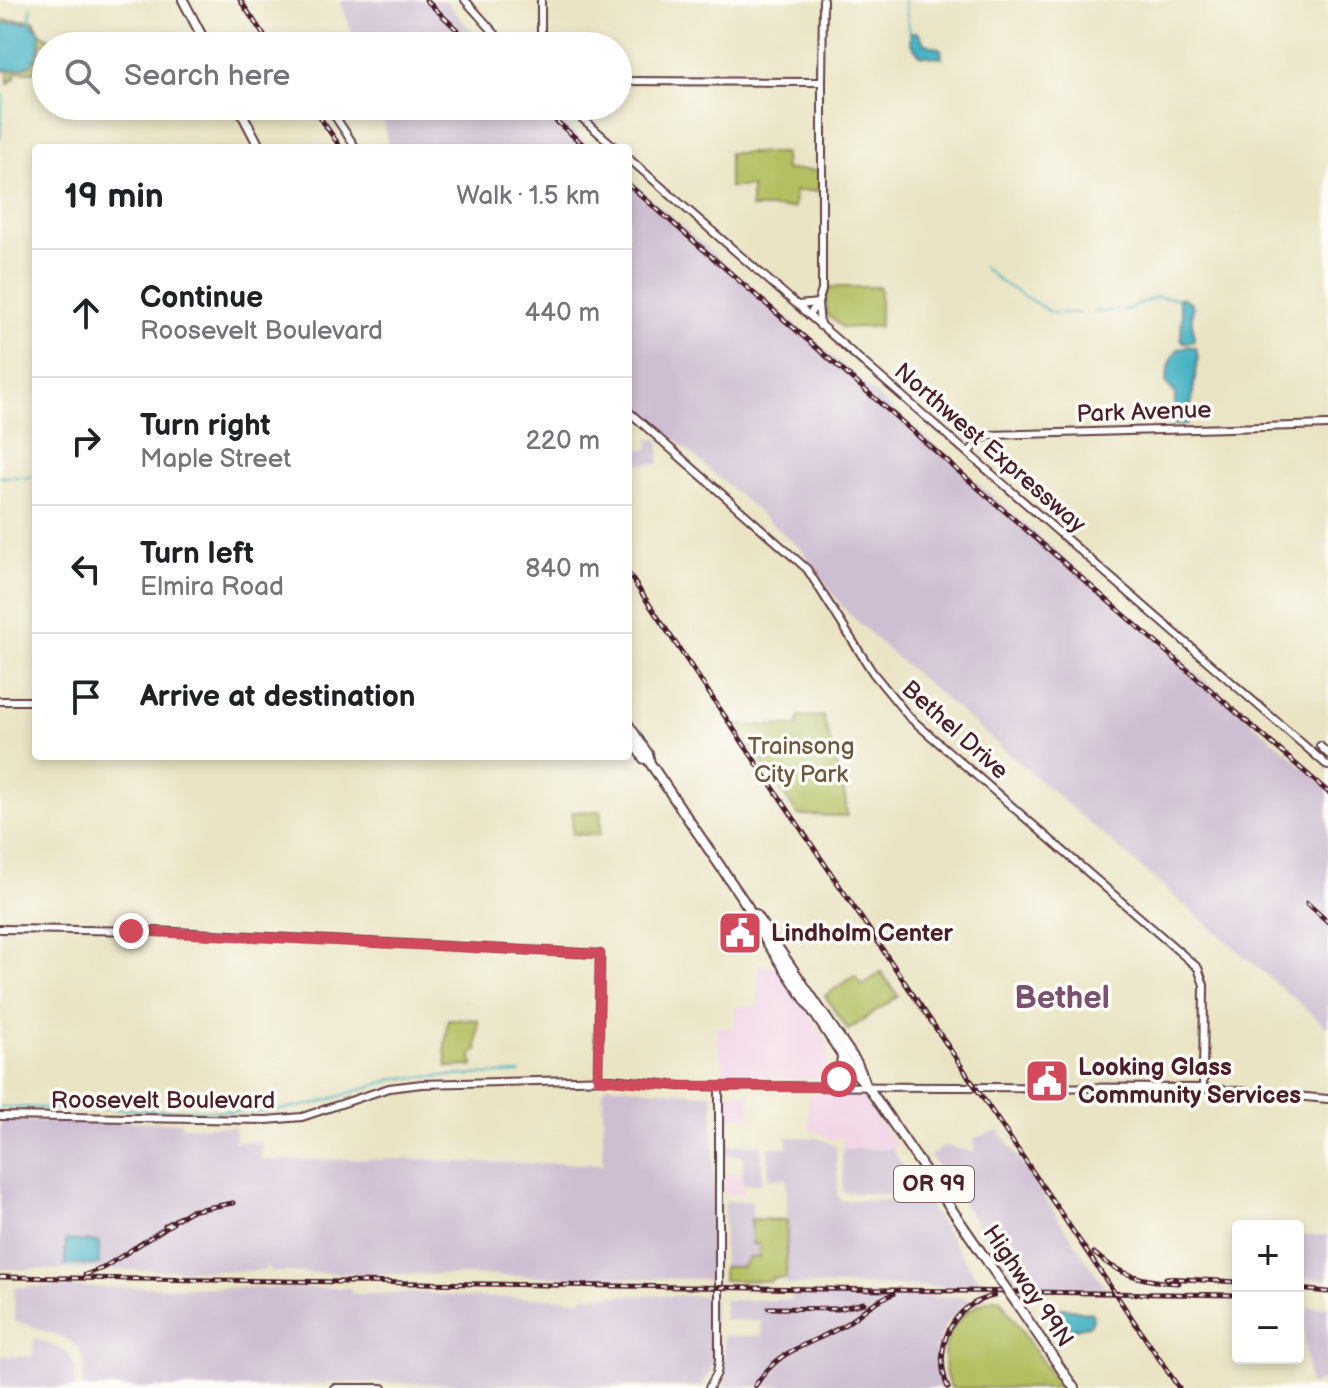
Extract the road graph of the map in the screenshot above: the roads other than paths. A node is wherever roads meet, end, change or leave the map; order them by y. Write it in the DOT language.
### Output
graph roads {
  1 [pos="183,0"];
  2 [pos="541,0"];
  3 [pos="823,0"];
  4 [pos="467,1"];
  5 [pos="200,32"];
  6 [pos="494,32"];
  7 [pos="541,32"];
  8 [pos="632,81"];
  9 [pos="822,82"];
  10 [pos="245,120"];
  11 [pos="337,120"];
  12 [pos="584,120"];
  13 [pos="258,144"];
  14 [pos="353,144"];
  15 [pos="611,144"];
  16 [pos="632,161"];
  17 [pos="818,303"];
  18 [pos="797,305"];
  19 [pos="809,315"];
  20 [pos="820,326"];
  21 [pos="632,414"];
  22 [pos="1328,425"];
  23 [pos="968,453"];
  24 [pos="0,701"];
  25 [pos="32,701"];
  26 [pos="632,730"];
  27 [pos="632,741"];
  28 [pos="1320,746"];
  29 [pos="1328,754"];
  30 [pos="648,759"];
  31 [pos="1328,766"];
  32 [pos="748,907"];
  33 [pos="0,929"];
  34 [pos="841,1053"];
  35 [pos="598,1079"];
  36 [pos="719,1087"];
  37 [pos="832,1087"];
  38 [pos="868,1087"];
  39 [pos="1203,1088"];
  40 [pos="1328,1099"];
  41 [pos="0,1116"];
  42 [pos="334,1388"];
  43 [pos="383,1388"];
  44 [pos="709,1388"];
  45 [pos="1074,1388"];
  1 -- 5 [label="main road"];
  2 -- 7 [label="street"];
  3 -- 9 [label="street"];
  4 -- 6 [label="street"];
  8 -- 9 [label="street"];
  9 -- 17 [label="street"];
  10 -- 13 [label="main road"];
  11 -- 14 [label="street"];
  12 -- 15 [label="street"];
  16 -- 18 [label="street, Northwest Expressway"];
  17 -- 18 [label="street"];
  17 -- 19 [label="street"];
  17 -- 20 [label="street"];
  18 -- 19 [label="street, Northwest Expressway"];
  19 -- 20 [label="street, Northwest Expressway"];
  20 -- 23 [label="street, Northwest Expressway"];
  21 -- 39 [label="street, Bethel Drive"];
  22 -- 23 [label="street, Park Avenue"];
  23 -- 31 [label="street, Northwest Expressway"];
  24 -- 25 [label="street"];
  26 -- 30 [label="main road, Highway 99N / OR 99"];
  27 -- 30 [label="main road, Highway 99N / OR 99"];
  28 -- 29 [label="street"];
  30 -- 32 [label="main road, Highway 99N / OR 99"];
  32 -- 34 [label="main road, Highway 99N / OR 99"];
  32 -- 38 [label="main road, Highway 99N / OR 99"];
  33 -- 35 [label="street"];
  34 -- 37 [label="main road"];
  34 -- 38 [label="main road, Highway 99N / OR 99"];
  35 -- 36 [label="street, Roosevelt Boulevard"];
  35 -- 41 [label="street, Roosevelt Boulevard"];
  36 -- 37 [label="street, Roosevelt Boulevard"];
  36 -- 44 [label="street"];
  37 -- 38 [label="street, Roosevelt Boulevard"];
  38 -- 39 [label="street, Roosevelt Boulevard"];
  38 -- 45 [label="main road, Highway 99N / OR 99, bridge"];
  39 -- 40 [label="street, Roosevelt Boulevard"];
  42 -- 43 [label="street"];
}
